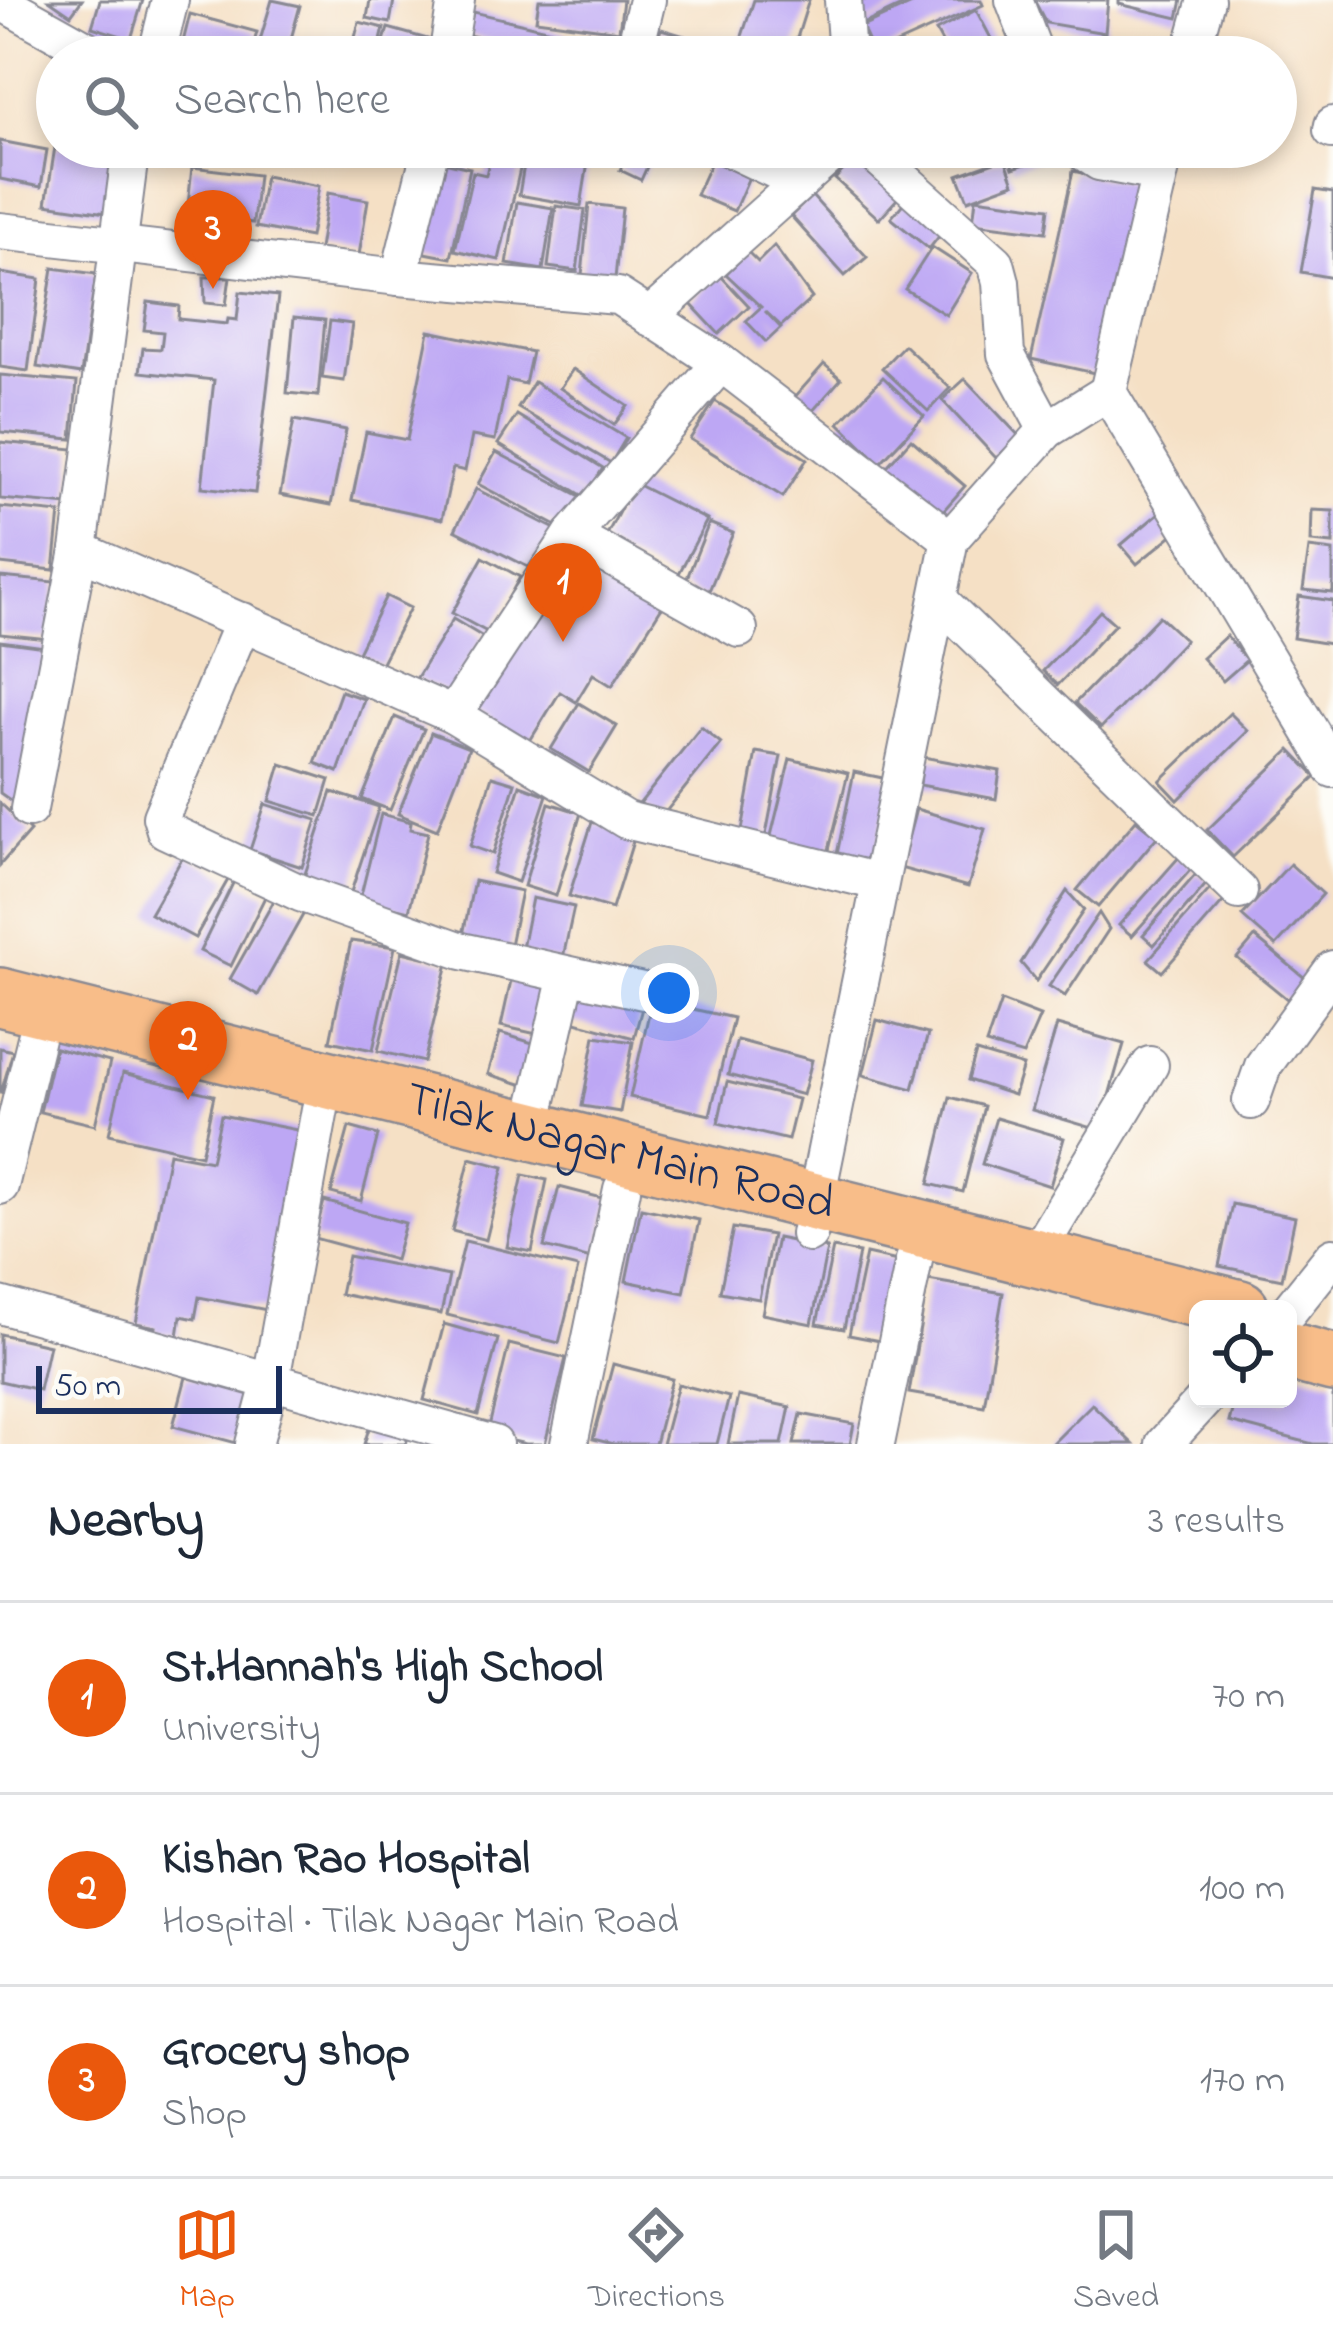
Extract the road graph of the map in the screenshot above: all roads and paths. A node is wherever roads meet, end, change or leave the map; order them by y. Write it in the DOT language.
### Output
graph roads {
  1 [pos="170,0"];
  2 [pos="456,0"];
  3 [pos="647,0"];
  4 [pos="843,0"];
  5 [pos="1014,0"];
  6 [pos="1205,0"];
  7 [pos="0,1"];
  8 [pos="62,36"];
  9 [pos="164,36"];
  10 [pos="450,36"];
  11 [pos="639,36"];
  12 [pos="846,36"];
  13 [pos="1028,36"];
  14 [pos="1196,36"];
  15 [pos="128,168"];
  16 [pos="426,168"];
  17 [pos="770,168"];
  18 [pos="816,168"];
  19 [pos="890,168"];
  20 [pos="1160,168"];
  21 [pos="800,182"];
  22 [pos="0,231"];
  23 [pos="117,245"];
  24 [pos="399,277"];
  25 [pos="649,317"];
  26 [pos="722,363"];
  27 [pos="1108,392"];
  28 [pos="1047,430"];
  29 [pos="572,535"];
  30 [pos="950,539"];
  31 [pos="79,550"];
  32 [pos="939,599"];
  33 [pos="243,621"];
  34 [pos="740,629"];
  35 [pos="453,715"];
  36 [pos="1333,769"];
  37 [pos="29,809"];
  38 [pos="879,882"];
  39 [pos="1239,891"];
  40 [pos="1333,969"];
  41 [pos="567,975"];
  42 [pos="644,991"];
  43 [pos="19,1020"];
  44 [pos="1150,1065"];
  45 [pos="1251,1101"];
  46 [pos="320,1109"];
  47 [pos="531,1130"];
  48 [pos="0,1186"];
  49 [pos="622,1189"];
  50 [pos="811,1218"];
  51 [pos="1333,1256"];
  52 [pos="1034,1257"];
  53 [pos="914,1260"];
  54 [pos="1204,1300"];
  55 [pos="1297,1301"];
  56 [pos="0,1305"];
  57 [pos="1297,1324"];
  58 [pos="1189,1326"];
  59 [pos="1333,1334"];
  60 [pos="1297,1353"];
  61 [pos="1333,1363"];
  62 [pos="272,1380"];
  63 [pos="1197,1408"];
  64 [pos="254,1444"];
  65 [pos="494,1444"];
  66 [pos="569,1444"];
  67 [pos="876,1444"];
  68 [pos="1164,1444"];
  1 -- 9 [label="street"];
  2 -- 10 [label="street"];
  3 -- 11 [label="street"];
  4 -- 12 [label="street"];
  5 -- 13 [label="street"];
  6 -- 14 [label="street"];
  7 -- 8 [label="street"];
  15 -- 23 [label="street"];
  16 -- 24 [label="street"];
  17 -- 21 [label="street"];
  18 -- 21 [label="street"];
  19 -- 28 [label="street"];
  20 -- 27 [label="street"];
  21 -- 25 [label="street"];
  22 -- 23 [label="street"];
  23 -- 24 [label="street"];
  23 -- 31 [label="street"];
  24 -- 25 [label="street"];
  25 -- 26 [label="street"];
  26 -- 29 [label="street"];
  26 -- 30 [label="street"];
  27 -- 28 [label="street"];
  27 -- 36 [label="street"];
  28 -- 30 [label="street"];
  29 -- 34 [label="street"];
  29 -- 35 [label="street"];
  30 -- 32 [label="street"];
  31 -- 33 [label="street"];
  31 -- 37 [label="street"];
  32 -- 38 [label="street"];
  32 -- 39 [label="street"];
  33 -- 35 [label="street"];
  33 -- 41 [label="street"];
  35 -- 38 [label="street"];
  38 -- 50 [label="street"];
  40 -- 45 [label="street"];
  41 -- 42 [label="street"];
  41 -- 47 [label="street"];
  43 -- 46 [label="main road, Tilak Nagar Main Road"];
  43 -- 47 [label="main road, Tilak Nagar Main Road"];
  43 -- 48 [label="street"];
  44 -- 52 [label="street"];
  46 -- 49 [label="main road, Tilak Nagar Main Road"];
  46 -- 62 [label="street"];
  47 -- 50 [label="main road, Tilak Nagar Main Road"];
  49 -- 50 [label="main road, Tilak Nagar Main Road"];
  49 -- 66 [label="street"];
  50 -- 52 [label="main road, Tilak Nagar Main Road"];
  50 -- 53 [label="main road, Tilak Nagar Main Road"];
  51 -- 55 [label="street"];
  52 -- 54 [label="main road, Tilak Nagar Main Road"];
  53 -- 58 [label="main road, Tilak Nagar Main Road"];
  53 -- 67 [label="street"];
  56 -- 62 [label="street"];
  57 -- 59 [label="main road"];
  60 -- 61 [label="main road"];
  62 -- 64 [label="street"];
  62 -- 65 [label="street"];
  63 -- 68 [label="street"];
}
